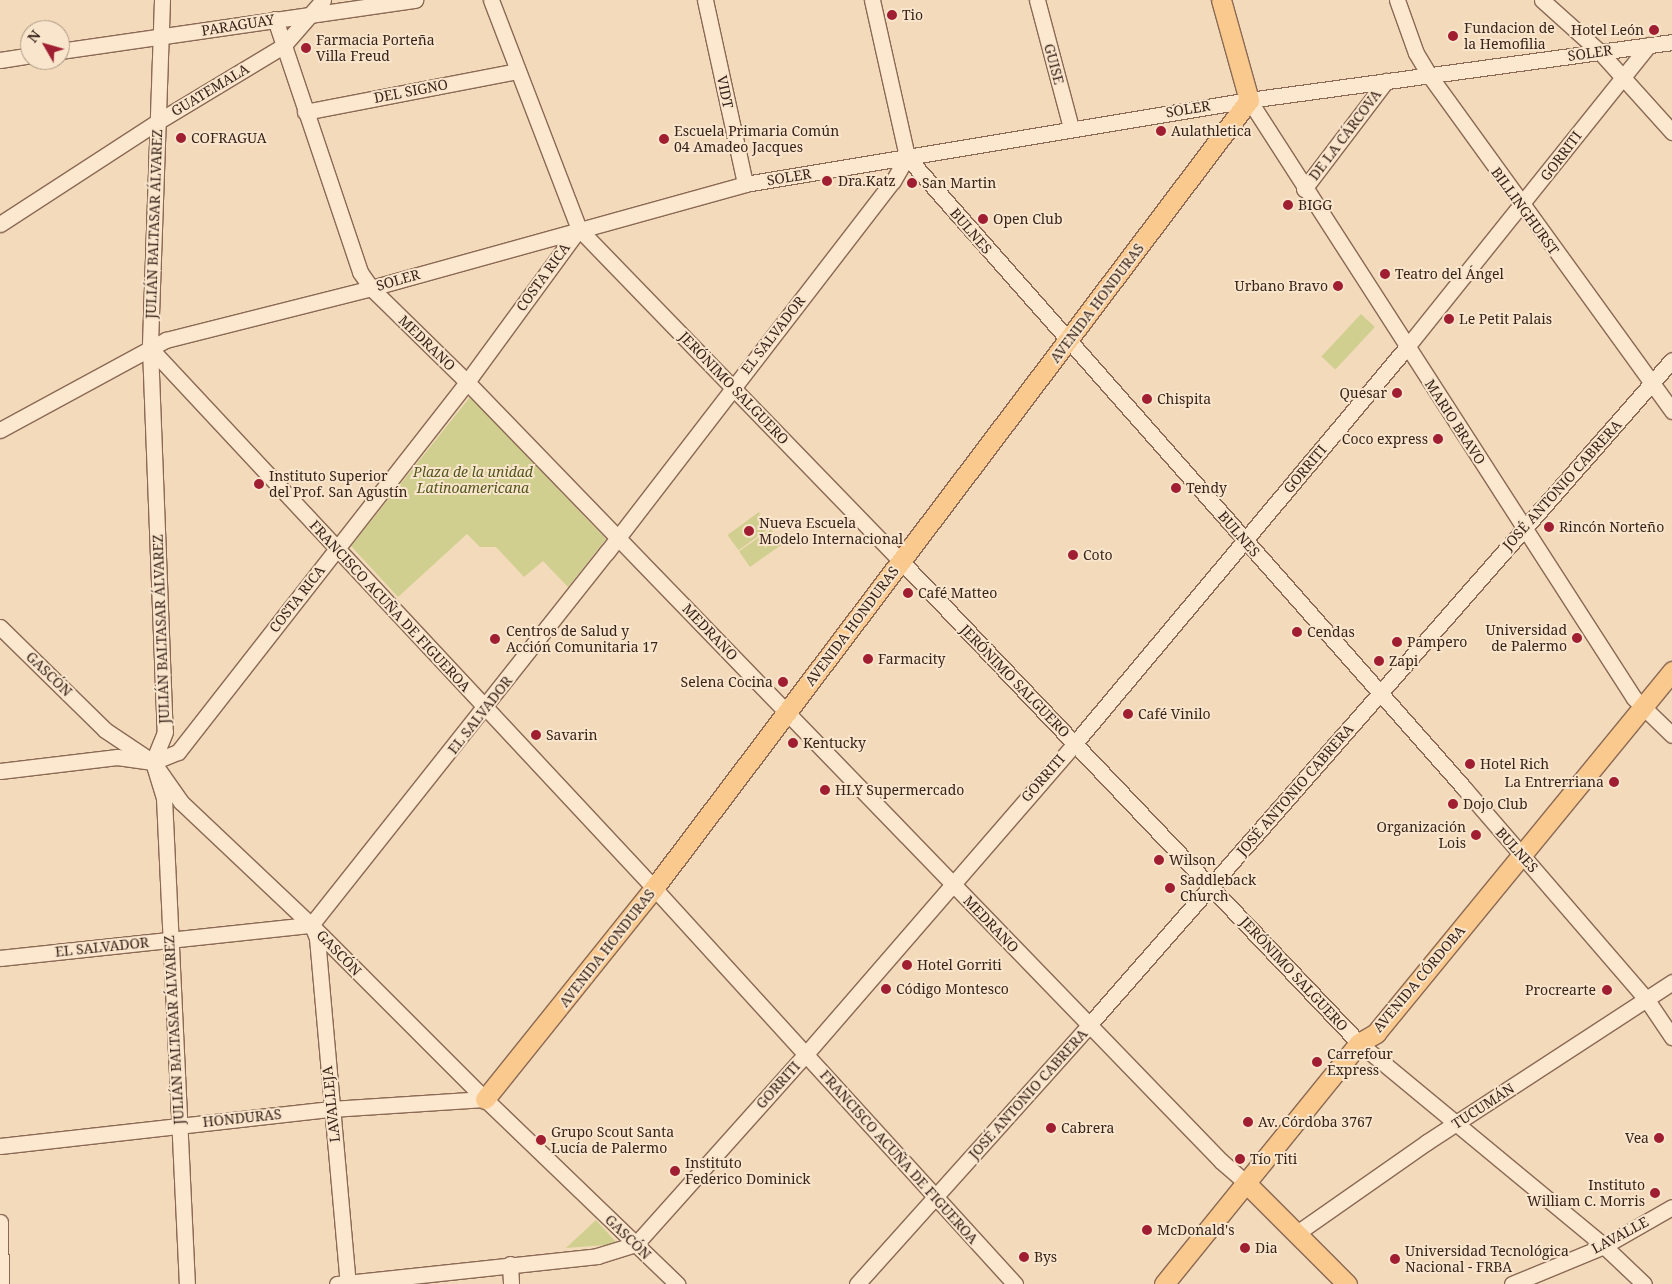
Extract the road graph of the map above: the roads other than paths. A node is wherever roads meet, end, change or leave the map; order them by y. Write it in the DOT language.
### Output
graph roads {
  1 [pos="162,0"];
  2 [pos="323,0"];
  3 [pos="416,0"];
  4 [pos="490,0"];
  5 [pos="705,0"];
  6 [pos="872,0"];
  7 [pos="1037,0"];
  8 [pos="1221,0"];
  9 [pos="1397,0"];
  10 [pos="1542,0"];
  11 [pos="313,14"];
  12 [pos="275,19"];
  13 [pos="160,37"];
  14 [pos="1672,42"];
  15 [pos="283,46"];
  16 [pos="1649,46"];
  17 [pos="70,50"];
  18 [pos="1600,52"];
  19 [pos="20,57"];
  20 [pos="0,60"];
  21 [pos="517,71"];
  22 [pos="1429,75"];
  23 [pos="1623,75"];
  24 [pos="1386,81"];
  25 [pos="1249,100"];
  26 [pos="305,112"];
  27 [pos="157,122"];
  28 [pos="1071,128"];
  29 [pos="1672,132"];
  30 [pos="907,157"];
  31 [pos="745,184"];
  32 [pos="1304,189"];
  33 [pos="1522,207"];
  34 [pos="0,224"];
  35 [pos="578,229"];
  36 [pos="371,288"];
  37 [pos="1068,342"];
  38 [pos="150,348"];
  39 [pos="1406,348"];
  40 [pos="1672,360"];
  41 [pos="467,382"];
  42 [pos="1652,384"];
  43 [pos="733,386"];
  44 [pos="1672,412"];
  45 [pos="0,430"];
  46 [pos="1524,527"];
  47 [pos="618,537"];
  48 [pos="1245,540"];
  49 [pos="336,548"];
  50 [pos="901,560"];
  51 [pos="0,627"];
  52 [pos="1672,671"];
  53 [pos="1380,693"];
  54 [pos="1641,707"];
  55 [pos="485,709"];
  56 [pos="787,712"];
  57 [pos="1672,735"];
  58 [pos="1075,743"];
  59 [pos="153,762"];
  60 [pos="0,771"];
  61 [pos="1521,854"];
  62 [pos="951,884"];
  63 [pos="1211,886"];
  64 [pos="654,888"];
  65 [pos="311,924"];
  66 [pos="170,940"];
  67 [pos="0,958"];
  68 [pos="1672,982"];
  69 [pos="1646,1000"];
  70 [pos="1089,1025"];
  71 [pos="1672,1037"];
  72 [pos="1359,1044"];
  73 [pos="805,1054"];
  74 [pos="485,1099"];
  75 [pos="331,1109"];
  76 [pos="1456,1124"];
  77 [pos="179,1125"];
  78 [pos="0,1146"];
  79 [pos="1246,1183"];
  80 [pos="936,1196"];
  81 [pos="1672,1207"];
  82 [pos="0,1222"];
  83 [pos="1296,1233"];
  84 [pos="636,1244"];
  85 [pos="1604,1246"];
  86 [pos="510,1264"];
  87 [pos="2,1284"];
  88 [pos="187,1284"];
  89 [pos="345,1284"];
  90 [pos="511,1284"];
  91 [pos="677,1284"];
  92 [pos="857,1284"];
  93 [pos="1015,1284"];
  94 [pos="1164,1284"];
  95 [pos="1347,1284"];
  96 [pos="1512,1284"];
  97 [pos="1644,1284"];
  1 -- 13 [label="street, JULIÁN BALTASAR ÁLVAREZ"];
  2 -- 11 [label="street"];
  3 -- 11 [label="street, PARAGUAY"];
  4 -- 21 [label="street, JERÓNIMO SALGUERO"];
  5 -- 31 [label="street, VIDT"];
  6 -- 30 [label="street, BULNES"];
  7 -- 28 [label="street, GUISE"];
  8 -- 25 [label="main road"];
  9 -- 22 [label="street, BILLINGHURST"];
  10 -- 18 [label="street"];
  11 -- 12 [label="street, PARAGUAY"];
  11 -- 15 [label="street, GUATEMALA"];
  12 -- 13 [label="street, PARAGUAY"];
  12 -- 15 [label="street, MEDRANO"];
  13 -- 17 [label="street, PARAGUAY"];
  13 -- 27 [label="street, JULIÁN BALTASAR ÁLVAREZ"];
  14 -- 16 [label="street, SOLER"];
  15 -- 26 [label="street, MEDRANO"];
  15 -- 27 [label="street, GUATEMALA"];
  16 -- 18 [label="street, SOLER"];
  16 -- 23 [label="street, GORRITI"];
  18 -- 22 [label="street, SOLER"];
  18 -- 23 [label="street"];
  19 -- 20 [label="street"];
  21 -- 26 [label="street, DEL SIGNO"];
  21 -- 35 [label="street, JERÓNIMO SALGUERO"];
  22 -- 24 [label="street, SOLER"];
  22 -- 33 [label="street, BILLINGHURST"];
  23 -- 29 [label="street"];
  23 -- 33 [label="street, GORRITI"];
  24 -- 25 [label="street, SOLER"];
  24 -- 32 [label="street, DE LA CÁRCOVA"];
  25 -- 28 [label="street, SOLER"];
  25 -- 32 [label="street, MARIO BRAVO"];
  25 -- 37 [label="main road, AVENIDA HONDURAS"];
  26 -- 36 [label="street, MEDRANO"];
  27 -- 34 [label="street, GUATEMALA"];
  27 -- 38 [label="street, JULIÁN BALTASAR ÁLVAREZ"];
  28 -- 30 [label="street, SOLER"];
  30 -- 31 [label="street, SOLER"];
  30 -- 37 [label="street, BULNES"];
  30 -- 43 [label="street, EL SALVADOR"];
  31 -- 35 [label="street, SOLER"];
  32 -- 39 [label="street, MARIO BRAVO"];
  33 -- 39 [label="street, GORRITI"];
  33 -- 42 [label="street, BILLINGHURST"];
  35 -- 36 [label="street, SOLER"];
  35 -- 41 [label="street, COSTA RICA"];
  35 -- 43 [label="street, JERÓNIMO SALGUERO"];
  36 -- 38 [label="street, SOLER"];
  36 -- 41 [label="street, MEDRANO"];
  37 -- 48 [label="street, BULNES"];
  37 -- 50 [label="main road, AVENIDA HONDURAS"];
  38 -- 45 [label="street, SOLER"];
  38 -- 49 [label="street, FRANCISCO ACUÑA DE FIGUEROA"];
  38 -- 59 [label="street, JULIÁN BALTASAR ÁLVAREZ"];
  39 -- 46 [label="street, MARIO BRAVO"];
  39 -- 48 [label="street, GORRITI"];
  40 -- 42 [label="street, JOSÉ ANTONIO CABRERA"];
  41 -- 47 [label="street, MEDRANO"];
  41 -- 49 [label="street, COSTA RICA"];
  42 -- 44 [label="street, BILLINGHURST"];
  42 -- 46 [label="street, JOSÉ ANTONIO CABRERA"];
  43 -- 47 [label="street, EL SALVADOR"];
  43 -- 50 [label="street, JERÓNIMO SALGUERO"];
  46 -- 53 [label="street, JOSÉ ANTONIO CABRERA"];
  46 -- 54 [label="street, MARIO BRAVO"];
  47 -- 55 [label="street, EL SALVADOR"];
  47 -- 56 [label="street, MEDRANO"];
  48 -- 53 [label="street, BULNES"];
  48 -- 58 [label="street, GORRITI"];
  49 -- 55 [label="street, FRANCISCO ACUÑA DE FIGUEROA"];
  49 -- 59 [label="street, COSTA RICA"];
  50 -- 56 [label="main road, AVENIDA HONDURAS"];
  50 -- 58 [label="street, JERÓNIMO SALGUERO"];
  51 -- 59 [label="street, GASCÓN"];
  52 -- 54 [label="main road, AVENIDA CÓRDOBA"];
  53 -- 61 [label="street, BULNES"];
  53 -- 63 [label="street, JOSÉ ANTONIO CABRERA"];
  54 -- 57 [label="street, MARIO BRAVO"];
  54 -- 61 [label="main road, AVENIDA CÓRDOBA"];
  55 -- 64 [label="street, FRANCISCO ACUÑA DE FIGUEROA"];
  55 -- 65 [label="street, EL SALVADOR"];
  56 -- 62 [label="street, MEDRANO"];
  56 -- 64 [label="main road, AVENIDA HONDURAS"];
  58 -- 62 [label="street, GORRITI"];
  58 -- 63 [label="street, JERÓNIMO SALGUERO"];
  59 -- 60 [label="street, COSTA RICA"];
  59 -- 65 [label="street, GASCÓN"];
  59 -- 66 [label="street, JULIÁN BALTASAR ÁLVAREZ"];
  61 -- 69 [label="street, BULNES"];
  61 -- 72 [label="main road, AVENIDA CÓRDOBA"];
  62 -- 70 [label="street, MEDRANO"];
  62 -- 73 [label="street, GORRITI"];
  63 -- 70 [label="street, JOSÉ ANTONIO CABRERA"];
  63 -- 72 [label="street, JERÓNIMO SALGUERO"];
  64 -- 73 [label="street, FRANCISCO ACUÑA DE FIGUEROA"];
  64 -- 74 [label="main road, AVENIDA HONDURAS"];
  65 -- 66 [label="street, EL SALVADOR"];
  65 -- 74 [label="street, GASCÓN"];
  65 -- 75 [label="street, LAVALLEJA"];
  66 -- 67 [label="street, EL SALVADOR"];
  66 -- 77 [label="street, JULIÁN BALTASAR ÁLVAREZ"];
  68 -- 69 [label="street, TUCUMÁN"];
  69 -- 71 [label="street, BULNES"];
  69 -- 76 [label="street, TUCUMÁN"];
  70 -- 79 [label="street, MEDRANO"];
  70 -- 80 [label="street, JOSÉ ANTONIO CABRERA"];
  72 -- 76 [label="street, JERÓNIMO SALGUERO"];
  72 -- 79 [label="main road, AVENIDA CÓRDOBA"];
  73 -- 80 [label="street, FRANCISCO ACUÑA DE FIGUEROA"];
  73 -- 84 [label="street, GORRITI"];
  74 -- 75 [label="street, HONDURAS"];
  74 -- 84 [label="street, GASCÓN"];
  75 -- 77 [label="street, HONDURAS"];
  75 -- 89 [label="street, LAVALLEJA"];
  76 -- 83 [label="street, TUCUMÁN"];
  76 -- 85 [label="street, JERÓNIMO SALGUERO"];
  77 -- 78 [label="street, HONDURAS"];
  77 -- 88 [label="street, JULIÁN BALTASAR ÁLVAREZ"];
  79 -- 83 [label="main road"];
  79 -- 94 [label="main road, AVENIDA CÓRDOBA"];
  80 -- 92 [label="street, JOSÉ ANTONIO CABRERA"];
  80 -- 93 [label="street, FRANCISCO ACUÑA DE FIGUEROA"];
  81 -- 85 [label="street, LAVALLE"];
  82 -- 87 [label="street"];
  83 -- 95 [label="main road"];
  84 -- 86 [label="street"];
  84 -- 91 [label="street, GASCÓN"];
  85 -- 96 [label="street, LAVALLE"];
  85 -- 97 [label="street, JERÓNIMO SALGUERO"];
  86 -- 89 [label="street"];
  86 -- 90 [label="street"];
}
